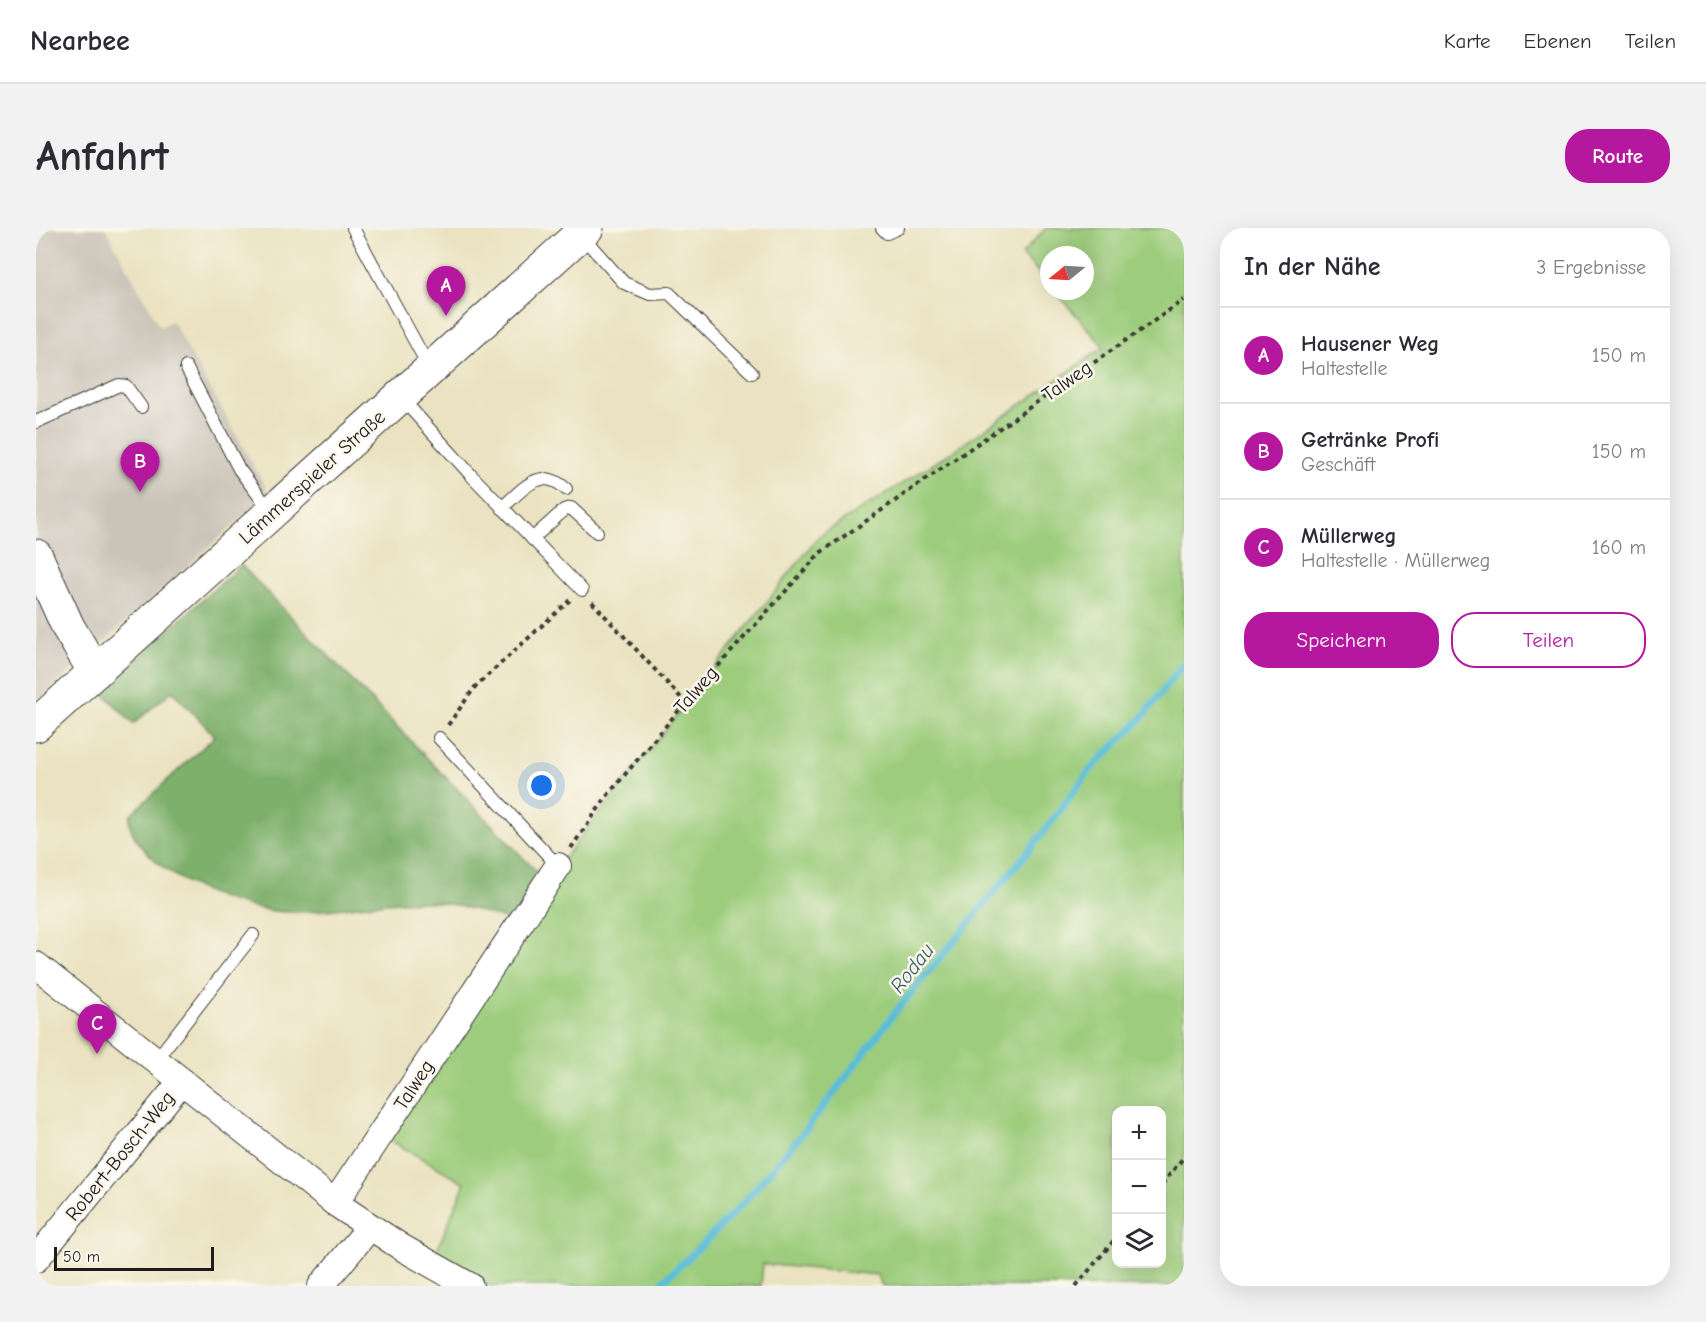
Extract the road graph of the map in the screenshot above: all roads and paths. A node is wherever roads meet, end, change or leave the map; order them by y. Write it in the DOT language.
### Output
graph roads {
  1 [pos="353,228"];
  2 [pos="882,228"];
  3 [pos="898,228"];
  4 [pos="583,231"];
  5 [pos="1184,300"];
  6 [pos="186,367"];
  7 [pos="430,370"];
  8 [pos="752,373"];
  9 [pos="400,397"];
  10 [pos="141,407"];
  11 [pos="36,422"];
  12 [pos="567,489"];
  13 [pos="502,508"];
  14 [pos="272,513"];
  15 [pos="597,532"];
  16 [pos="532,539"];
  17 [pos="36,556"];
  18 [pos="582,590"];
  19 [pos="95,672"];
  20 [pos="685,703"];
  21 [pos="36,725"];
  22 [pos="439,738"];
  23 [pos="558,866"];
  24 [pos="253,935"];
  25 [pos="36,965"];
  26 [pos="156,1060"];
  27 [pos="182,1081"];
  28 [pos="1184,1158"];
  29 [pos="1166,1178"];
  30 [pos="335,1203"];
  31 [pos="370,1227"];
  32 [pos="1112,1243"];
  33 [pos="36,1258"];
  34 [pos="321,1286"];
  35 [pos="470,1286"];
  36 [pos="1076,1286"];
  1 -- 7 [label="lane"];
  2 -- 3 [label="lane"];
  4 -- 7 [label="main road, Lämmerspieler Straße"];
  4 -- 8 [label="lane"];
  5 -- 20 [label="path, Talweg"];
  6 -- 14 [label="lane"];
  7 -- 9 [label="main road, Lämmerspieler Straße"];
  9 -- 13 [label="lane"];
  9 -- 14 [label="main road, Lämmerspieler Straße"];
  10 -- 11 [label="lane"];
  12 -- 13 [label="lane"];
  13 -- 16 [label="lane"];
  14 -- 19 [label="main road, Lämmerspieler Straße"];
  15 -- 16 [label="lane"];
  16 -- 18 [label="lane"];
  17 -- 19 [label="main road"];
  18 -- 20 [label="path"];
  18 -- 22 [label="path"];
  19 -- 21 [label="main road, Lämmerspieler Straße"];
  20 -- 23 [label="path, Talweg"];
  22 -- 23 [label="lane"];
  23 -- 30 [label="street, Talweg"];
  24 -- 26 [label="lane"];
  25 -- 26 [label="street"];
  26 -- 27 [label="street"];
  27 -- 30 [label="street"];
  27 -- 33 [label="street, Robert-Bosch-Weg"];
  28 -- 29 [label="path"];
  30 -- 31 [label="street"];
  31 -- 34 [label="street"];
  31 -- 35 [label="street"];
  32 -- 36 [label="path"];
}
